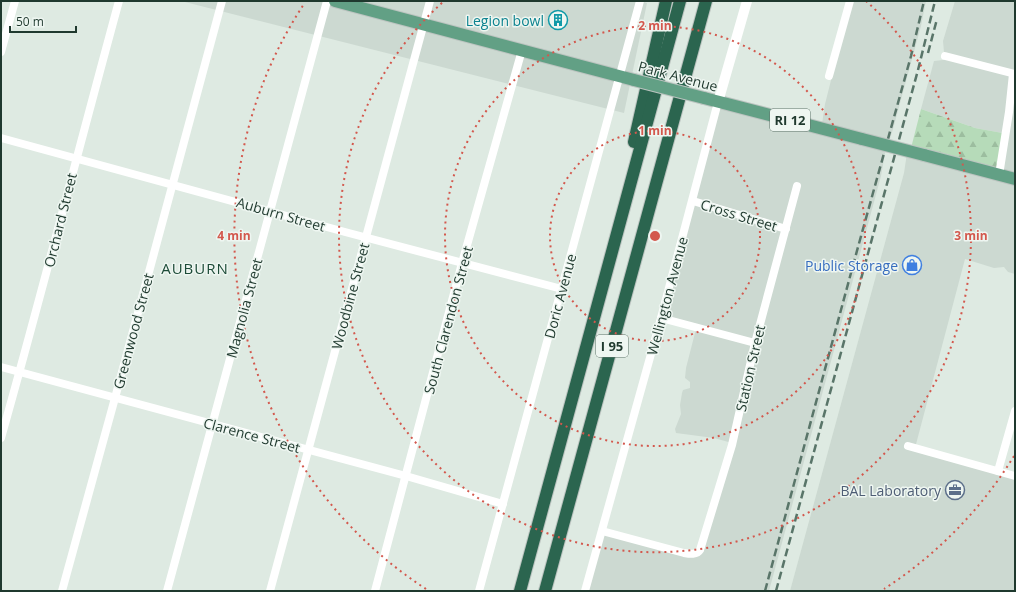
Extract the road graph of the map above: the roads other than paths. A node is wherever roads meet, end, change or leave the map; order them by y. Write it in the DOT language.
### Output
graph roads {
  1 [pos="15,1"];
  2 [pos="119,1"];
  3 [pos="222,1"];
  4 [pos="327,1"];
  5 [pos="335,1"];
  6 [pos="430,1"];
  7 [pos="640,1"];
  8 [pos="666,1"];
  9 [pos="680,1"];
  10 [pos="706,1"];
  11 [pos="746,1"];
  12 [pos="850,1"];
  13 [pos="423,25"];
  14 [pos="522,50"];
  15 [pos="1,52"];
  16 [pos="945,56"];
  17 [pos="1014,74"];
  18 [pos="620,76"];
  19 [pos="829,76"];
  20 [pos="718,102"];
  21 [pos="1,138"];
  22 [pos="76,158"];
  23 [pos="999,175"];
  24 [pos="1015,179"];
  25 [pos="172,184"];
  26 [pos="797,186"];
  27 [pos="693,201"];
  28 [pos="270,211"];
  29 [pos="786,229"];
  30 [pos="366,238"];
  31 [pos="462,263"];
  32 [pos="562,289"];
  33 [pos="598,303"];
  34 [pos="661,318"];
  35 [pos="755,343"];
  36 [pos="1,367"];
  37 [pos="20,372"];
  38 [pos="116,398"];
  39 [pos="1015,411"];
  40 [pos="211,424"];
  41 [pos="1,438"];
  42 [pos="908,446"];
  43 [pos="309,450"];
  44 [pos="998,471"];
  45 [pos="406,476"];
  46 [pos="1015,476"];
  47 [pos="503,504"];
  48 [pos="602,530"];
  49 [pos="62,591"];
  50 [pos="167,591"];
  51 [pos="270,591"];
  52 [pos="375,591"];
  53 [pos="479,591"];
  54 [pos="520,591"];
  55 [pos="545,591"];
  56 [pos="585,591"];
  1 -- 15 [label="street"];
  2 -- 22 [label="street, Orchard Street"];
  3 -- 25 [label="street, Greenwood Street"];
  4 -- 28 [label="street, Magnolia Street"];
  5 -- 13 [label="main road, Park Avenue / RI 12"];
  6 -- 13 [label="street, Woodbine Street"];
  7 -- 18 [label="street, Doric Avenue"];
  8 -- 33 [label="highway"];
  9 -- 33 [label="highway, I 95"];
  10 -- 55 [label="highway, I 95"];
  11 -- 20 [label="street, Wellington Avenue"];
  12 -- 19 [label="street"];
  13 -- 14 [label="main road, Park Avenue / RI 12"];
  13 -- 30 [label="street, Woodbine Street"];
  14 -- 18 [label="main road, Park Avenue / RI 12"];
  14 -- 31 [label="street, South Clarendon Street"];
  16 -- 17 [label="street"];
  17 -- 23 [label="street"];
  18 -- 20 [label="main road, Park Avenue / RI 12, bridge"];
  18 -- 32 [label="street, Doric Avenue"];
  20 -- 23 [label="main road, Park Avenue / RI 12, bridge"];
  20 -- 27 [label="street, Wellington Avenue"];
  21 -- 22 [label="street, Auburn Street"];
  22 -- 25 [label="street, Auburn Street"];
  22 -- 37 [label="street, Orchard Street"];
  23 -- 24 [label="main road, Park Avenue / RI 12"];
  25 -- 28 [label="street, Auburn Street"];
  25 -- 38 [label="street, Greenwood Street"];
  26 -- 29 [label="street, Station Street"];
  27 -- 29 [label="street, Cross Street"];
  27 -- 34 [label="street, Wellington Avenue"];
  28 -- 30 [label="street, Auburn Street"];
  28 -- 40 [label="street, Magnolia Street"];
  29 -- 35 [label="street, Station Street"];
  30 -- 31 [label="street, Auburn Street"];
  30 -- 43 [label="street, Woodbine Street"];
  31 -- 32 [label="street, Auburn Street"];
  31 -- 45 [label="street, South Clarendon Street"];
  32 -- 47 [label="street, Doric Avenue"];
  33 -- 54 [label="highway, I 95"];
  34 -- 35 [label="street"];
  34 -- 48 [label="street, Wellington Avenue"];
  35 -- 48 [label="street, Station Street"];
  36 -- 37 [label="street, Clarence Street"];
  37 -- 38 [label="street, Clarence Street"];
  37 -- 41 [label="street, Orchard Street"];
  38 -- 40 [label="street, Clarence Street"];
  38 -- 49 [label="street, Greenwood Street"];
  39 -- 44 [label="street"];
  40 -- 43 [label="street, Clarence Street"];
  40 -- 50 [label="street, Magnolia Street"];
  42 -- 44 [label="street"];
  43 -- 45 [label="street, Clarence Street"];
  43 -- 51 [label="street, Woodbine Street"];
  44 -- 46 [label="street"];
  45 -- 47 [label="street, Clarence Street"];
  45 -- 52 [label="street, South Clarendon Street"];
  47 -- 53 [label="street, Doric Avenue"];
  48 -- 56 [label="street, Wellington Avenue"];
}
